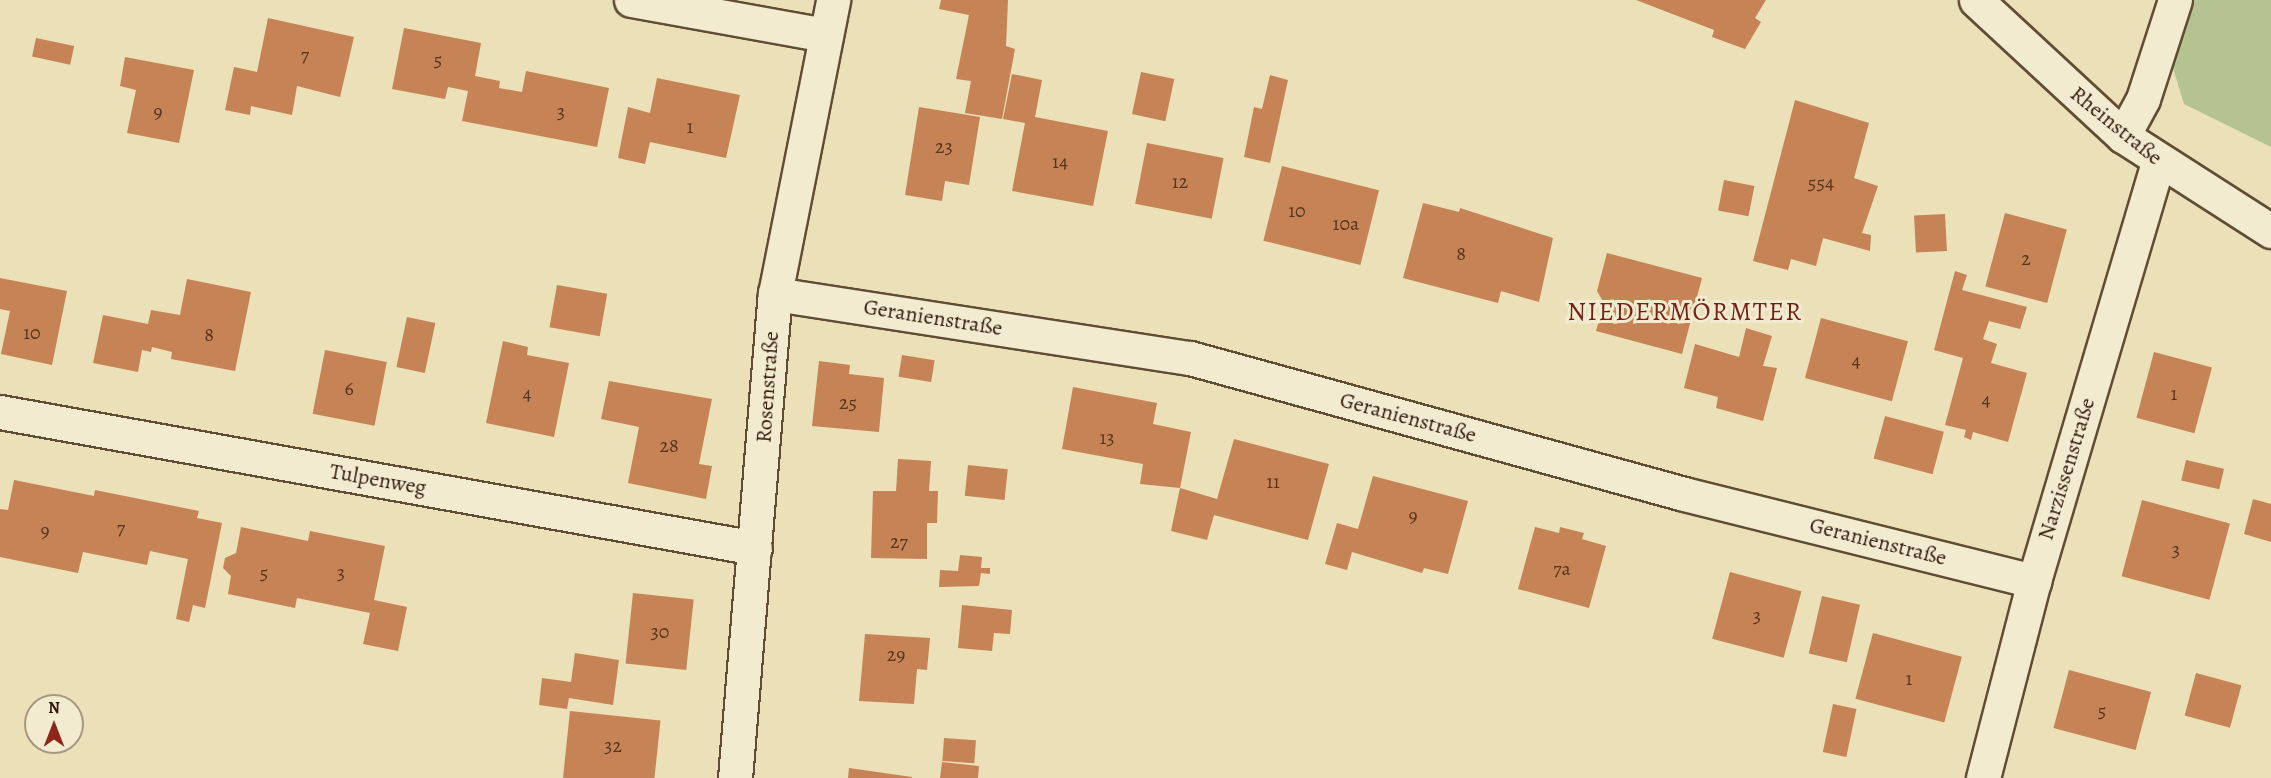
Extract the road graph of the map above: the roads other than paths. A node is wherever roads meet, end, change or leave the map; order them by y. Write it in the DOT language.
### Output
graph roads {
  1 [pos="631,0"];
  2 [pos="833,0"];
  3 [pos="1976,0"];
  4 [pos="2175,0"];
  5 [pos="826,35"];
  6 [pos="2123,136"];
  7 [pos="2158,162"];
  8 [pos="2271,231"];
  9 [pos="775,294"];
  10 [pos="0,412"];
  11 [pos="755,548"];
  12 [pos="2034,581"];
  13 [pos="735,778"];
  14 [pos="1983,778"];
  1 -- 5 [label="street"];
  2 -- 5 [label="street, Rosenstraße"];
  3 -- 6 [label="street, Rheinstraße"];
  4 -- 6 [label="street"];
  5 -- 9 [label="street, Rosenstraße"];
  6 -- 7 [label="street, Rheinstraße"];
  7 -- 8 [label="street, Rheinstraße"];
  7 -- 12 [label="street, Narzissenstraße"];
  9 -- 11 [label="street, Rosenstraße"];
  9 -- 12 [label="street, Geranienstraße"];
  10 -- 11 [label="street, Tulpenweg"];
  11 -- 13 [label="street, Rosenstraße"];
  12 -- 14 [label="street, Narzissenstraße"];
}
